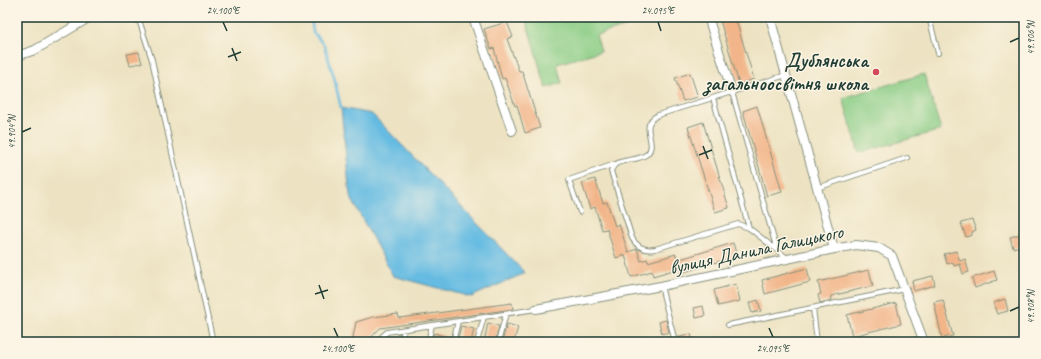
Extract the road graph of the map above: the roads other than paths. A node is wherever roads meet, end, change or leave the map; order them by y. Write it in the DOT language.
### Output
graph roads {
  1 [pos="90,17"];
  2 [pos="136,17"];
  3 [pos="473,17"];
  4 [pos="708,17"];
  5 [pos="770,17"];
  6 [pos="928,17"];
  7 [pos="938,53"];
  8 [pos="17,56"];
  9 [pos="786,75"];
  10 [pos="732,92"];
  11 [pos="713,98"];
  12 [pos="512,131"];
  13 [pos="908,158"];
  14 [pos="617,163"];
  15 [pos="817,188"];
  16 [pos="580,212"];
  17 [pos="748,228"];
  18 [pos="834,249"];
  19 [pos="777,251"];
  20 [pos="787,259"];
  21 [pos="661,286"];
  22 [pos="905,289"];
  23 [pos="813,308"];
  24 [pos="536,309"];
  25 [pos="506,314"];
  26 [pos="484,317"];
  27 [pos="458,321"];
  28 [pos="432,325"];
  29 [pos="728,326"];
  30 [pos="404,330"];
  31 [pos="212,342"];
  32 [pos="376,342"];
  33 [pos="401,342"];
  34 [pos="428,342"];
  35 [pos="453,342"];
  36 [pos="477,342"];
  37 [pos="498,342"];
  38 [pos="675,342"];
  39 [pos="817,342"];
  40 [pos="924,342"];
  1 -- 8 [label="street"];
  2 -- 31 [label="lane"];
  3 -- 12 [label="street"];
  4 -- 10 [label="street"];
  5 -- 9 [label="street"];
  6 -- 7 [label="lane"];
  9 -- 10 [label="lane"];
  9 -- 15 [label="street"];
  10 -- 11 [label="lane"];
  10 -- 19 [label="lane"];
  11 -- 14 [label="lane"];
  11 -- 17 [label="lane"];
  13 -- 15 [label="lane"];
  14 -- 16 [label="lane"];
  14 -- 17 [label="lane"];
  15 -- 18 [label="street"];
  17 -- 19 [label="lane"];
  18 -- 20 [label="street, вулиця Данила Галицького"];
  18 -- 22 [label="street, вулиця Данила Галицького"];
  19 -- 20 [label="lane"];
  20 -- 21 [label="street, вулиця Данила Галицького"];
  21 -- 24 [label="street, вулиця Данила Галицького"];
  21 -- 38 [label="lane"];
  22 -- 23 [label="lane"];
  22 -- 40 [label="street, вулиця Данила Галицького"];
  23 -- 29 [label="lane"];
  23 -- 39 [label="lane"];
  24 -- 25 [label="lane"];
  25 -- 26 [label="lane"];
  25 -- 37 [label="lane"];
  26 -- 27 [label="lane"];
  26 -- 36 [label="lane"];
  27 -- 28 [label="lane"];
  27 -- 35 [label="lane"];
  28 -- 30 [label="lane"];
  28 -- 34 [label="lane"];
  30 -- 32 [label="lane"];
  30 -- 33 [label="lane"];
}
